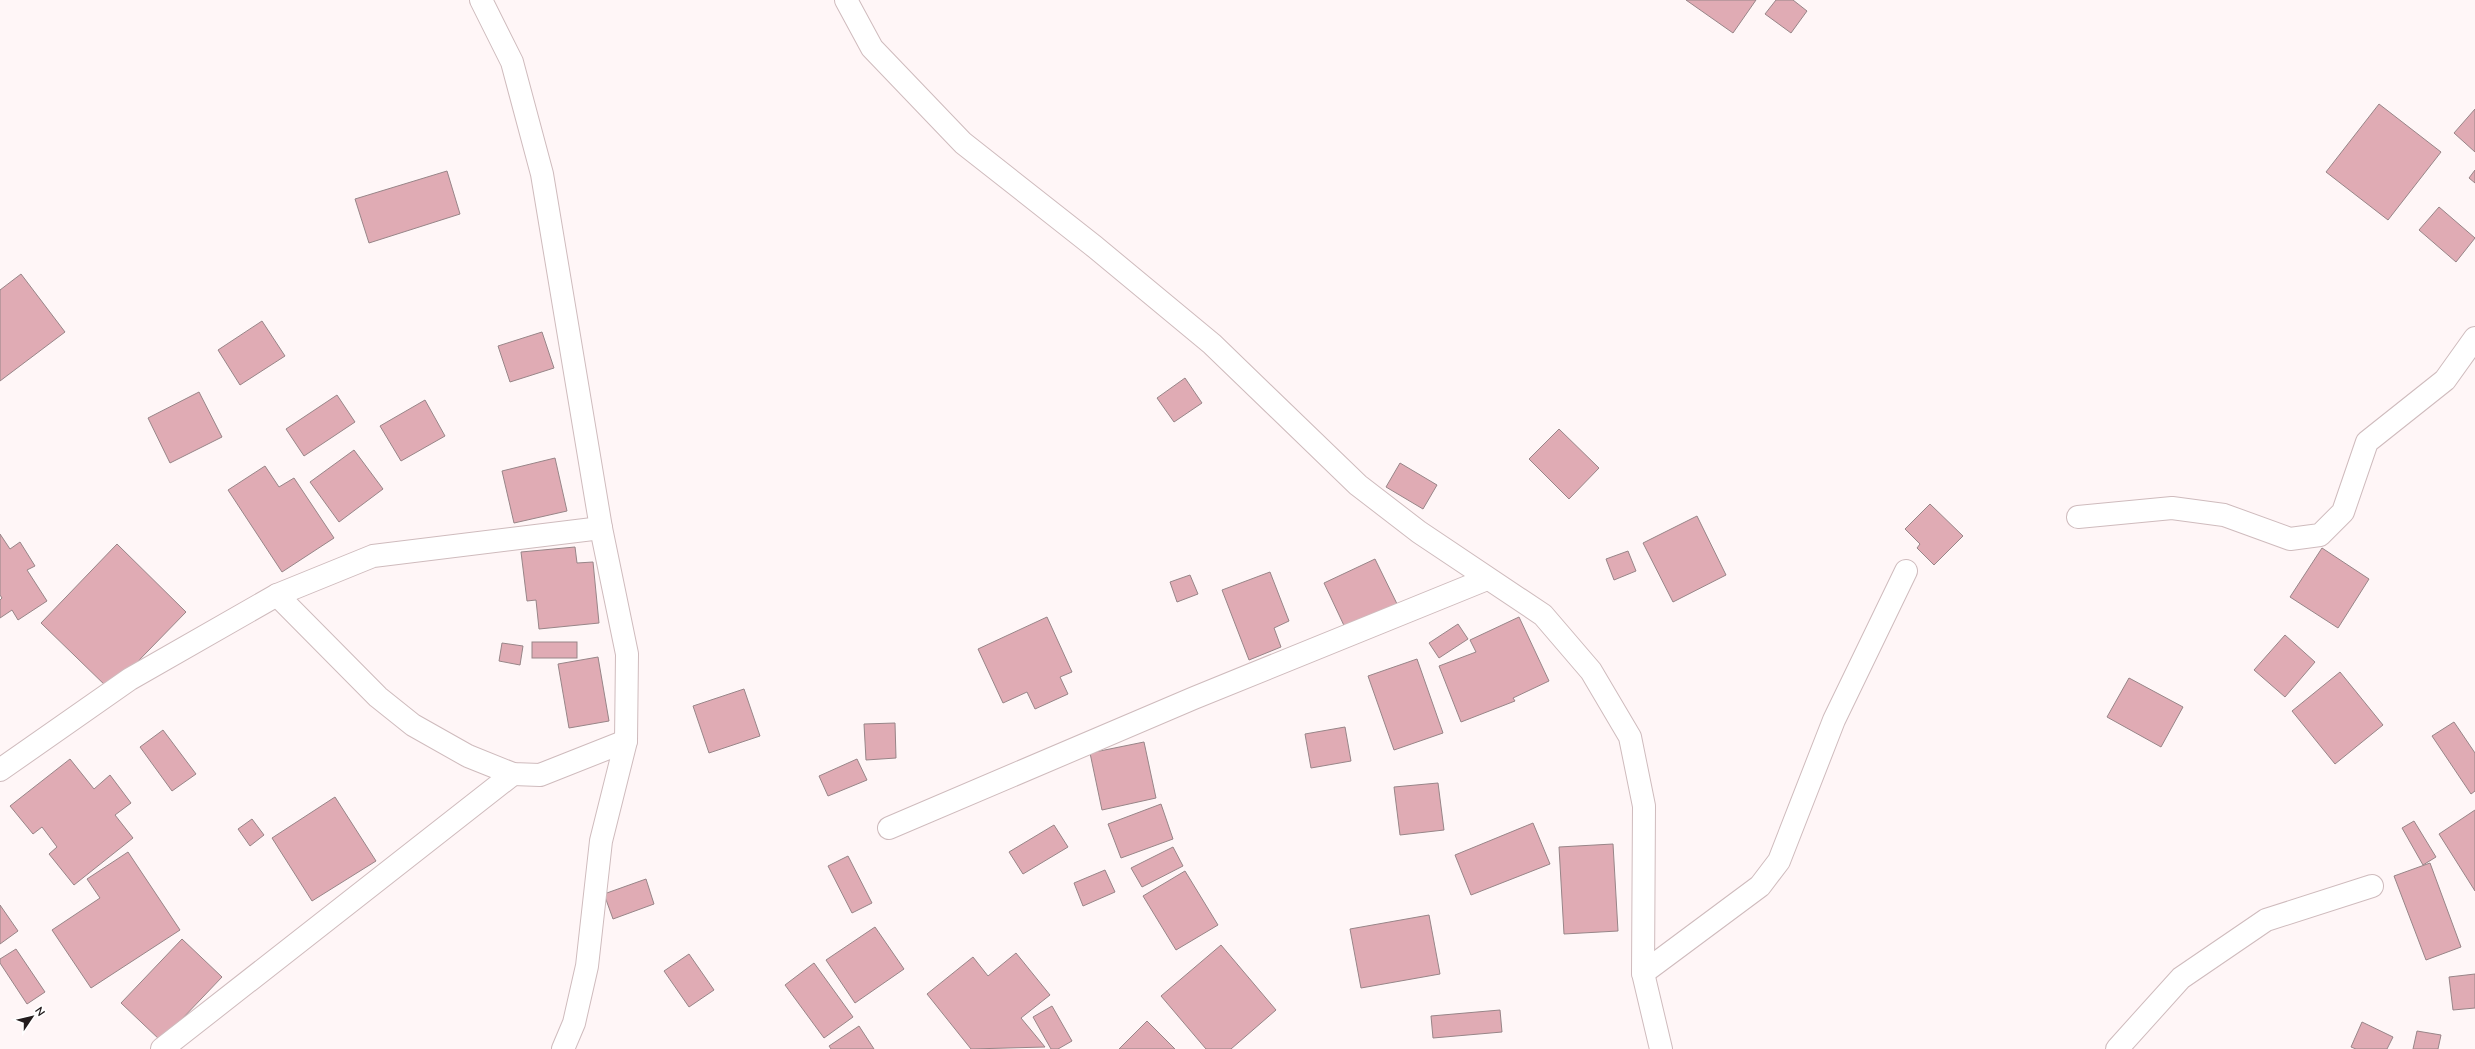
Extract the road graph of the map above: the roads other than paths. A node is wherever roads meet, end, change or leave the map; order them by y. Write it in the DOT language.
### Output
graph roads {
  1 [pos="481,0"];
  2 [pos="846,0"];
  3 [pos="2475,338"];
  4 [pos="2078,516"];
  5 [pos="601,528"];
  6 [pos="1906,571"];
  7 [pos="1487,579"];
  8 [pos="277,595"];
  9 [pos="626,741"];
  10 [pos="0,770"];
  11 [pos="513,774"];
  12 [pos="889,828"];
  13 [pos="2372,886"];
  14 [pos="1643,973"];
  15 [pos="162,1049"];
  16 [pos="563,1049"];
  17 [pos="1661,1049"];
  18 [pos="2117,1049"];
  1 -- 5 [label="street"];
  2 -- 7 [label="street"];
  3 -- 4 [label="street"];
  5 -- 8 [label="street"];
  5 -- 9 [label="street"];
  6 -- 14 [label="street"];
  7 -- 12 [label="street"];
  7 -- 14 [label="street"];
  8 -- 10 [label="street"];
  8 -- 11 [label="street"];
  9 -- 11 [label="street"];
  9 -- 16 [label="street"];
  11 -- 15 [label="street"];
  13 -- 18 [label="street"];
  14 -- 17 [label="street"];
}
